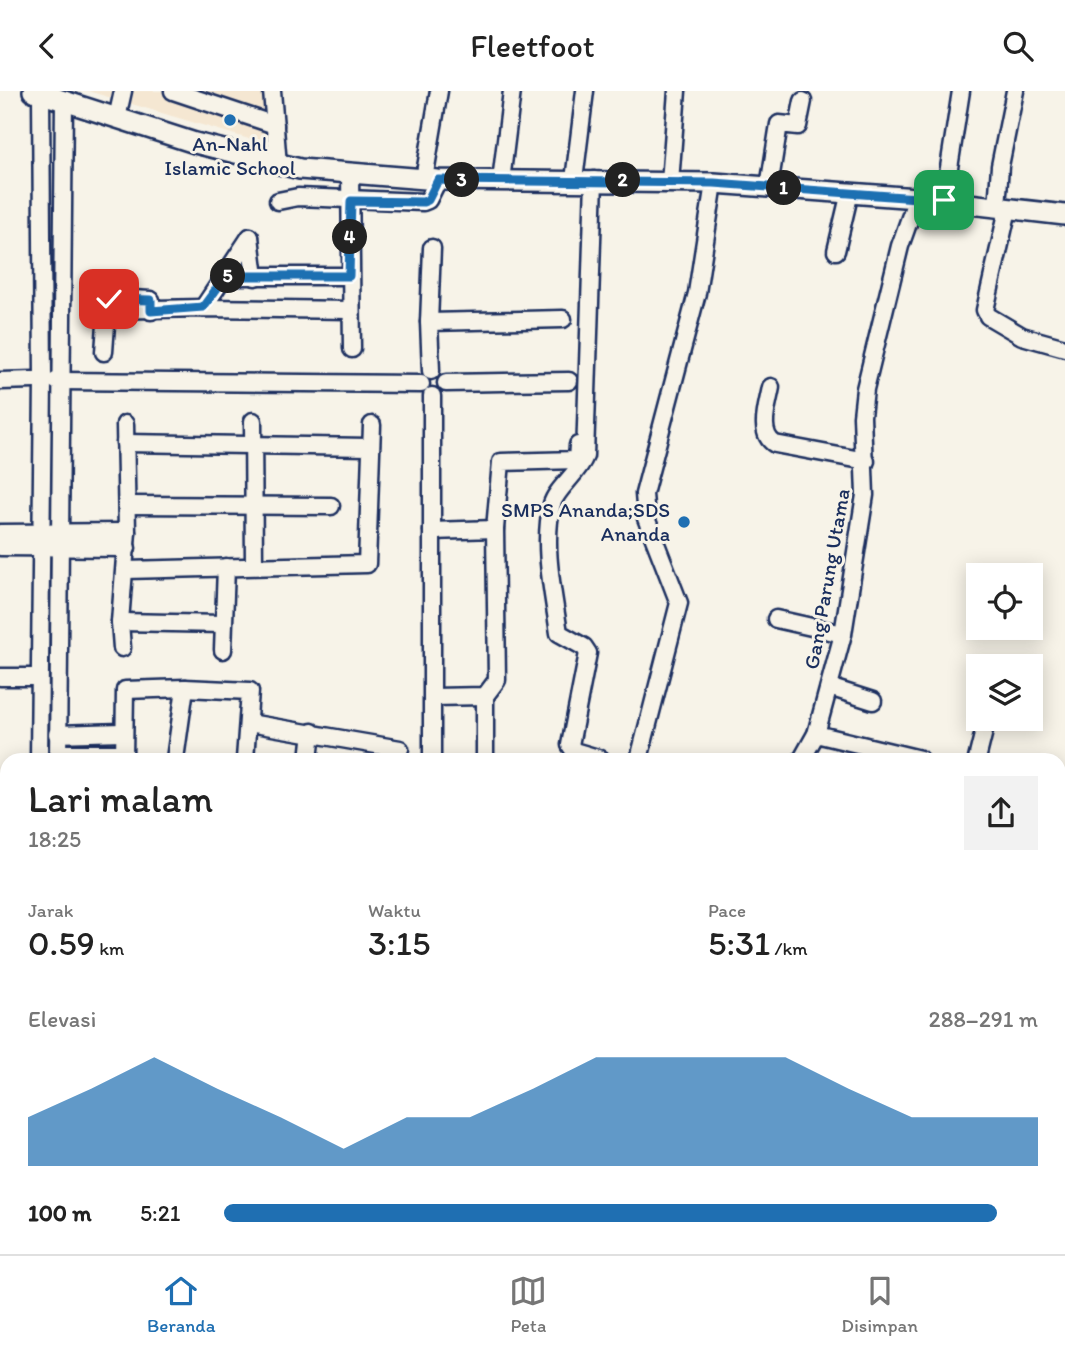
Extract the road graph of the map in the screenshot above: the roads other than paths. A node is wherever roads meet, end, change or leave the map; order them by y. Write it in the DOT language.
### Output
graph roads {
  1 [pos="123,91"];
  2 [pos="173,91"];
  3 [pos="272,91"];
  4 [pos="439,91"];
  5 [pos="512,91"];
  6 [pos="585,91"];
  7 [pos="677,91"];
  8 [pos="961,91"];
  9 [pos="1015,91"];
  10 [pos="37,92"];
  11 [pos="64,100"];
  12 [pos="803,101"];
  13 [pos="117,118"];
  14 [pos="275,125"];
  15 [pos="278,165"];
  16 [pos="350,173"];
  17 [pos="431,179"];
  18 [pos="574,180"];
  19 [pos="594,180"];
  20 [pos="500,181"];
  21 [pos="670,182"];
  22 [pos="714,183"];
  23 [pos="769,187"];
  24 [pos="850,192"];
  25 [pos="917,198"];
  26 [pos="944,200"];
  27 [pos="278,201"];
  28 [pos="351,201"];
  29 [pos="1002,208"];
  30 [pos="1065,215"];
  31 [pos="432,248"];
  32 [pos="835,251"];
  33 [pos="226,276"];
  34 [pos="349,276"];
  35 [pos="255,277"];
  36 [pos="203,307"];
  37 [pos="350,310"];
  38 [pos="563,319"];
  39 [pos="429,322"];
  40 [pos="1065,348"];
  41 [pos="352,349"];
  42 [pos="104,352"];
  43 [pos="39,380"];
  44 [pos="0,381"];
  45 [pos="63,381"];
  46 [pos="569,381"];
  47 [pos="428,384"];
  48 [pos="771,387"];
  49 [pos="578,419"];
  50 [pos="253,421"];
  51 [pos="125,424"];
  52 [pos="372,425"];
  53 [pos="125,443"];
  54 [pos="255,443"];
  55 [pos="369,447"];
  56 [pos="866,461"];
  57 [pos="127,505"];
  58 [pos="256,506"];
  59 [pos="331,506"];
  60 [pos="495,529"];
  61 [pos="432,531"];
  62 [pos="0,533"];
  63 [pos="42,540"];
  64 [pos="62,540"];
  65 [pos="127,540"];
  66 [pos="0,547"];
  67 [pos="254,565"];
  68 [pos="226,566"];
  69 [pos="126,571"];
  70 [pos="776,619"];
  71 [pos="120,622"];
  72 [pos="223,624"];
  73 [pos="843,633"];
  74 [pos="122,648"];
  75 [pos="223,650"];
  76 [pos="0,677"];
  77 [pos="32,677"];
  78 [pos="828,687"];
  79 [pos="185,688"];
  80 [pos="485,696"];
  81 [pos="433,697"];
  82 [pos="873,701"];
  83 [pos="249,723"];
  84 [pos="122,731"];
  85 [pos="984,731"];
  86 [pos="312,732"];
  87 [pos="58,734"];
  88 [pos="816,734"];
  89 [pos="374,743"];
  90 [pos="400,748"];
  91 [pos="39,753"];
  92 [pos="58,753"];
  93 [pos="124,753"];
  94 [pos="176,753"];
  95 [pos="245,753"];
  96 [pos="310,753"];
  97 [pos="373,753"];
  98 [pos="432,753"];
  99 [pos="485,753"];
  100 [pos="581,753"];
  101 [pos="641,753"];
  102 [pos="805,753"];
  103 [pos="895,753"];
  104 [pos="978,753"];
  1 -- 13 [label="street"];
  2 -- 14 [label="street"];
  3 -- 14 [label="street"];
  4 -- 17 [label="street"];
  5 -- 20 [label="street"];
  6 -- 18 [label="street"];
  7 -- 21 [label="street"];
  8 -- 26 [label="street"];
  9 -- 29 [label="street"];
  10 -- 11 [label="main road"];
  10 -- 43 [label="street"];
  11 -- 13 [label="main road"];
  11 -- 45 [label="street"];
  12 -- 23 [label="street"];
  13 -- 15 [label="main road"];
  14 -- 15 [label="street"];
  15 -- 16 [label="main road"];
  16 -- 17 [label="main road"];
  16 -- 28 [label="street"];
  17 -- 20 [label="main road"];
  17 -- 28 [label="street"];
  18 -- 19 [label="main road"];
  18 -- 20 [label="main road"];
  19 -- 21 [label="main road"];
  19 -- 100 [label="street"];
  21 -- 22 [label="main road"];
  22 -- 23 [label="main road"];
  22 -- 101 [label="street"];
  23 -- 24 [label="main road"];
  24 -- 25 [label="main road"];
  24 -- 32 [label="street"];
  25 -- 26 [label="main road"];
  25 -- 56 [label="street, Gang Parung Utama"];
  26 -- 29 [label="main road"];
  27 -- 28 [label="street"];
  28 -- 34 [label="street"];
  29 -- 30 [label="main road"];
  29 -- 40 [label="street"];
  31 -- 39 [label="street"];
  33 -- 35 [label="street"];
  33 -- 35 [label="street"];
  33 -- 36 [label="street"];
  34 -- 35 [label="street"];
  34 -- 37 [label="street"];
  36 -- 37 [label="street"];
  36 -- 42 [label="street"];
  37 -- 41 [label="street"];
  38 -- 39 [label="street"];
  39 -- 47 [label="street"];
  43 -- 44 [label="street"];
  43 -- 45 [label="street"];
  43 -- 63 [label="street"];
  45 -- 47 [label="street"];
  45 -- 64 [label="street"];
  46 -- 47 [label="street"];
  47 -- 61 [label="street"];
  48 -- 56 [label="street"];
  49 -- 60 [label="street"];
  50 -- 54 [label="street"];
  51 -- 53 [label="street"];
  52 -- 55 [label="street"];
  53 -- 54 [label="street"];
  53 -- 57 [label="street"];
  54 -- 55 [label="street"];
  54 -- 58 [label="street"];
  55 -- 67 [label="street"];
  56 -- 73 [label="street, Gang Parung Utama"];
  57 -- 58 [label="street"];
  57 -- 65 [label="street"];
  58 -- 59 [label="street"];
  58 -- 67 [label="street"];
  60 -- 61 [label="street"];
  60 -- 80 [label="street"];
  61 -- 81 [label="street"];
  62 -- 63 [label="street"];
  63 -- 64 [label="street"];
  63 -- 66 [label="street"];
  63 -- 91 [label="street"];
  64 -- 65 [label="street"];
  64 -- 87 [label="street"];
  65 -- 69 [label="street"];
  67 -- 68 [label="street"];
  68 -- 69 [label="street"];
  68 -- 72 [label="street"];
  69 -- 71 [label="street"];
  70 -- 73 [label="street"];
  71 -- 72 [label="street"];
  71 -- 74 [label="street"];
  72 -- 75 [label="street"];
  73 -- 78 [label="street, Gang Parung Utama"];
  76 -- 77 [label="street"];
  78 -- 82 [label="street"];
  78 -- 88 [label="street, Gang Parung Utama"];
  79 -- 83 [label="street"];
  79 -- 84 [label="street"];
  79 -- 94 [label="street"];
  80 -- 81 [label="street"];
  80 -- 99 [label="street"];
  81 -- 98 [label="street"];
  83 -- 86 [label="street"];
  83 -- 95 [label="street"];
  84 -- 87 [label="street"];
  84 -- 93 [label="street"];
  85 -- 104 [label="street"];
  86 -- 89 [label="street"];
  86 -- 96 [label="street"];
  87 -- 92 [label="street"];
  88 -- 102 [label="street, Gang Parung Utama"];
  88 -- 103 [label="street"];
  89 -- 90 [label="street"];
  89 -- 97 [label="street"];
}
